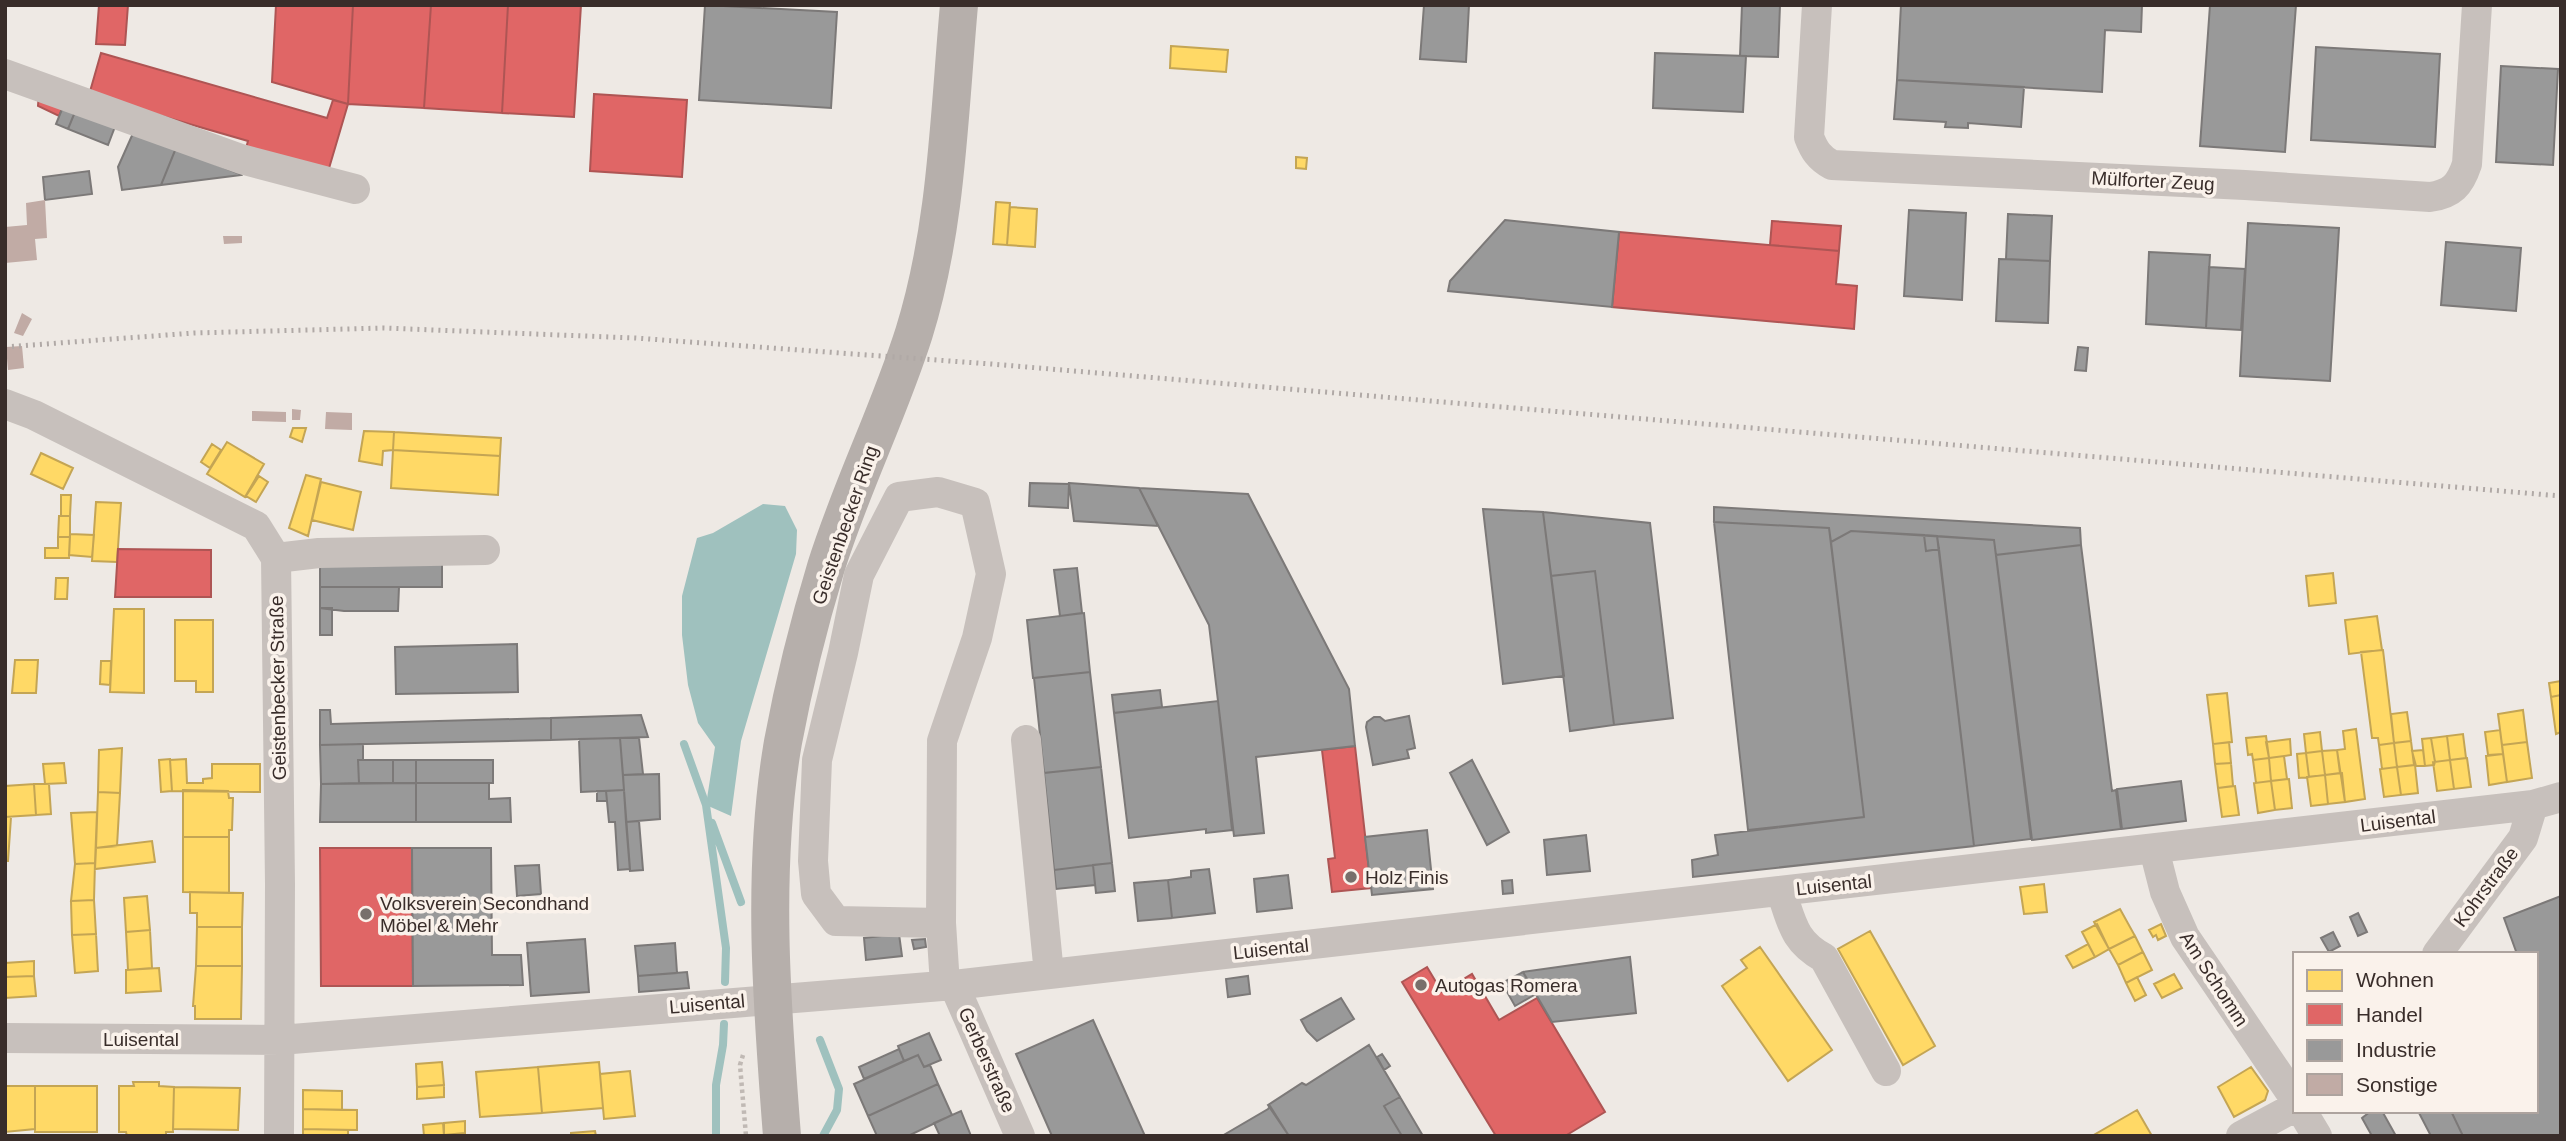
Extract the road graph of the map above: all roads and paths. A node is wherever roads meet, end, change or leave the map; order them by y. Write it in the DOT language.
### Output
graph roads {
  1 [pos="959,5"];
  2 [pos="1817,5"];
  3 [pos="2476,5"];
  4 [pos="5,74"];
  5 [pos="355,189"];
  6 [pos="5,404"];
  7 [pos="485,550"];
  8 [pos="276,558"];
  9 [pos="1026,740"];
  10 [pos="2547,801"];
  11 [pos="2154,849"];
  12 [pos="1781,891"];
  13 [pos="940,923"];
  14 [pos="2438,952"];
  15 [pos="1049,974"];
  16 [pos="949,985"];
  17 [pos="773,999"];
  18 [pos="5,1038"];
  19 [pos="280,1040"];
  20 [pos="1886,1071"];
  21 [pos="2293,1096"];
  22 [pos="2293,1108"];
  23 [pos="2303,1113"];
  24 [pos="279,1136"];
  25 [pos="782,1136"];
  26 [pos="1020,1136"];
  27 [pos="2241,1136"];
  28 [pos="2317,1136"];
  1 -- 17 [label="main road, Geistenbecker Ring"];
  2 -- 3 [label="street, Mülforter Zeug"];
  4 -- 5 [label="street"];
  6 -- 8 [label="street"];
  7 -- 8 [label="street"];
  8 -- 19 [label="street, Geistenbecker Straße"];
  9 -- 15 [label="street"];
  10 -- 11 [label="street, Luisental"];
  10 -- 14 [label="street, Kohrstraße"];
  11 -- 12 [label="street, Luisental"];
  11 -- 21 [label="street, Am Schomm"];
  12 -- 15 [label="street, Luisental"];
  12 -- 20 [label="street"];
  13 -- 13 [label="street, Gerberstraße"];
  13 -- 16 [label="street, Gerberstraße"];
  15 -- 16 [label="street, Luisental"];
  16 -- 17 [label="street, Luisental"];
  16 -- 26 [label="street, Gerberstraße"];
  17 -- 19 [label="street, Luisental"];
  17 -- 25 [label="main road, Geistenbecker Ring"];
  18 -- 19 [label="street, Luisental"];
  19 -- 24 [label="street, Geistenbecker Straße"];
  22 -- 27 [label="street"];
  23 -- 28 [label="street"];
}
